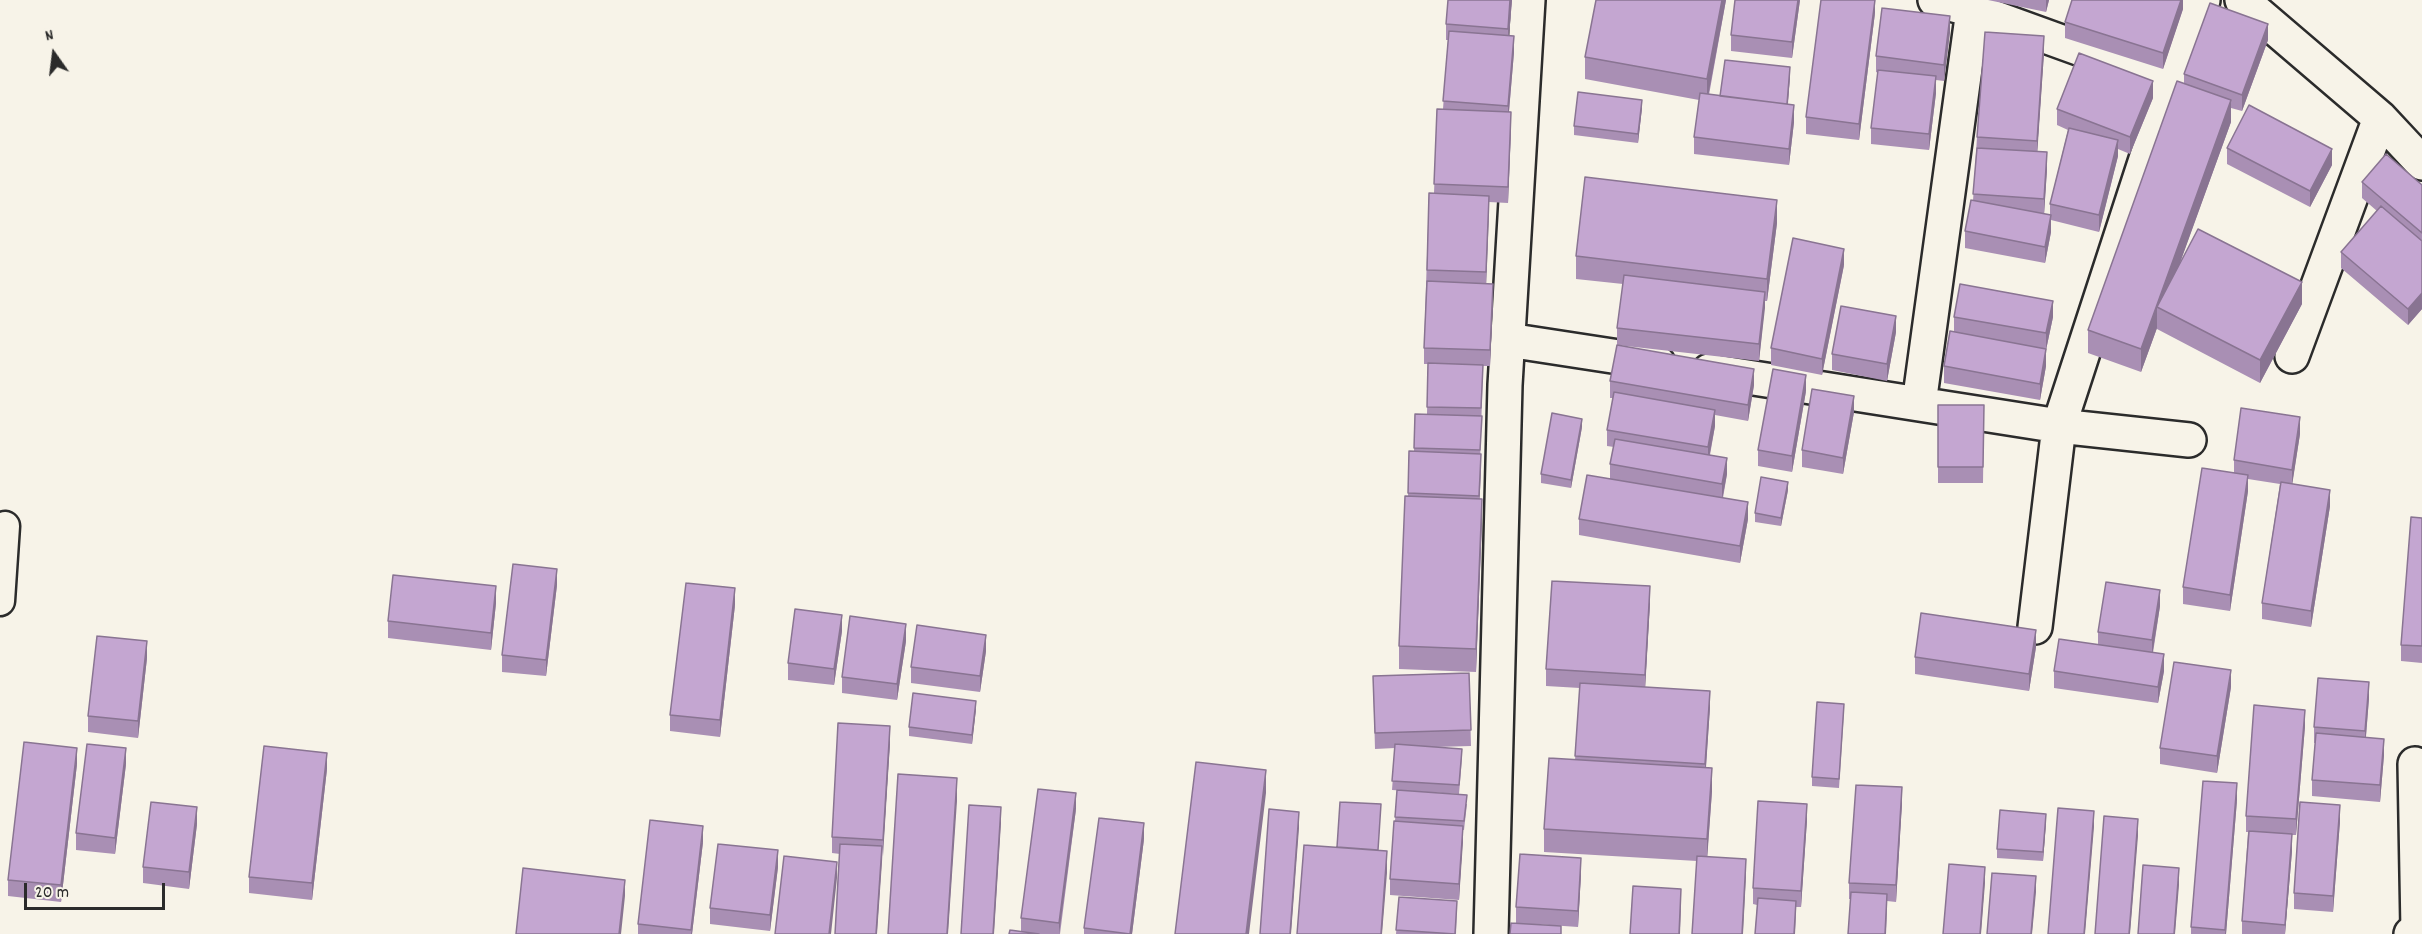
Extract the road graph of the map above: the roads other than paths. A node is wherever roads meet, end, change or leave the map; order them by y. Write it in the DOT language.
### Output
graph roads {
  1 [pos="1528,0"];
  2 [pos="1935,0"];
  3 [pos="2203,0"];
  4 [pos="2242,0"];
  5 [pos="1973,10"];
  6 [pos="2172,82"];
  7 [pos="2380,118"];
  8 [pos="2422,163"];
  9 [pos="1508,340"];
  10 [pos="2292,356"];
  11 [pos="1919,404"];
  12 [pos="2059,426"];
  13 [pos="2189,440"];
  14 [pos="5,526"];
  15 [pos="0,601"];
  16 [pos="2035,627"];
  17 [pos="2415,764"];
  18 [pos="2417,930"];
  19 [pos="1491,934"];
  1 -- 9 [label="street"];
  2 -- 5 [label="street"];
  3 -- 6 [label="street"];
  4 -- 7 [label="street"];
  5 -- 6 [label="street"];
  5 -- 11 [label="street"];
  6 -- 12 [label="street"];
  7 -- 8 [label="street"];
  7 -- 10 [label="street"];
  9 -- 11 [label="street"];
  9 -- 19 [label="street"];
  11 -- 12 [label="street"];
  12 -- 13 [label="street"];
  12 -- 16 [label="street"];
  14 -- 15 [label="lane"];
  17 -- 18 [label="street"];
}
